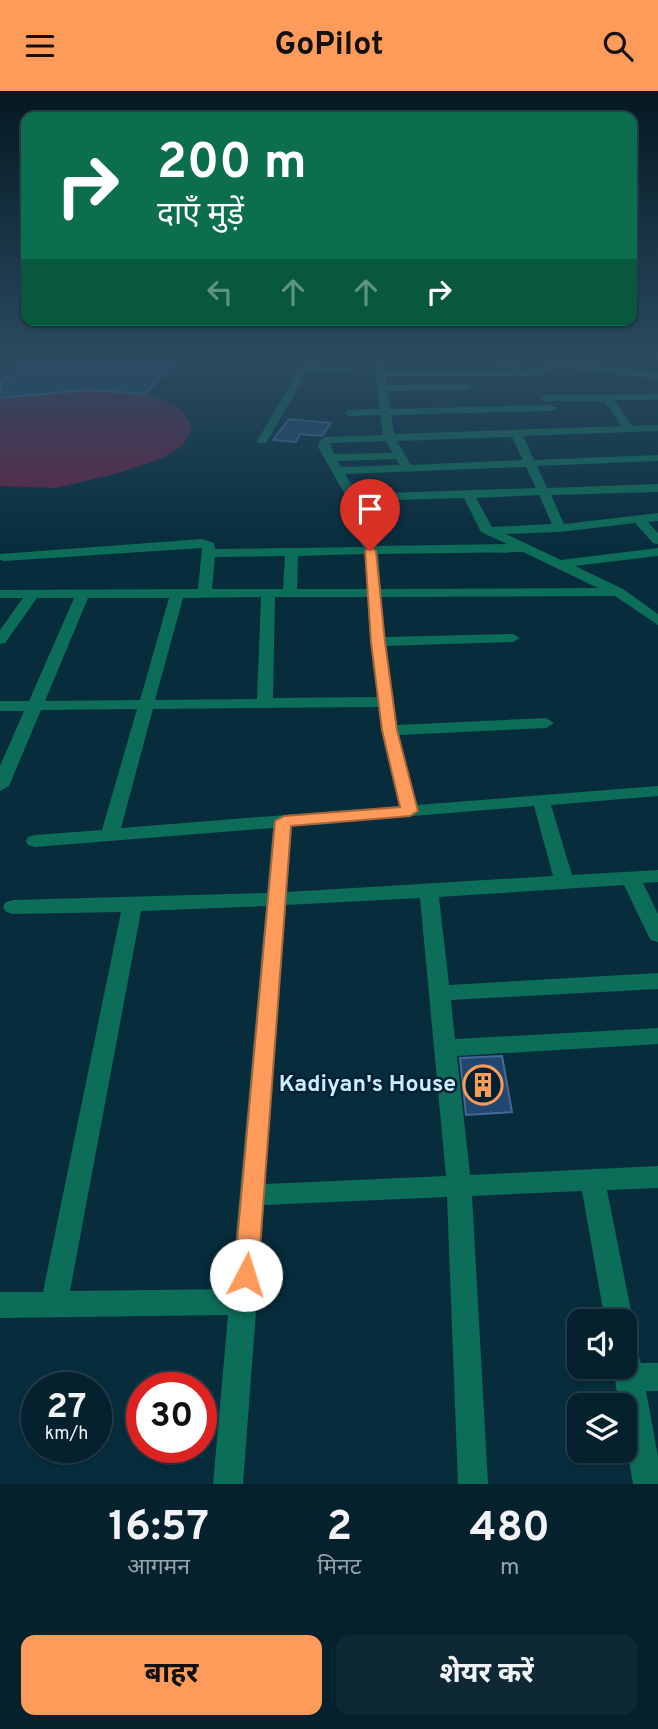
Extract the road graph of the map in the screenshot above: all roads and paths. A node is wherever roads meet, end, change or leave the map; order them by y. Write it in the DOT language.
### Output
graph roads {
  1 [pos="273,422"];
  2 [pos="387,422"];
  3 [pos="561,422"];
  4 [pos="624,422"];
  5 [pos="658,428"];
  6 [pos="629,429"];
  7 [pos="568,432"];
  8 [pos="516,433"];
  9 [pos="389,437"];
  10 [pos="262,441"];
  11 [pos="400,456"];
  12 [pos="330,458"];
  13 [pos="658,458"];
  14 [pos="530,463"];
  15 [pos="407,468"];
  16 [pos="338,471"];
  17 [pos="657,490"];
  18 [pos="544,493"];
  19 [pos="469,495"];
  20 [pos="353,498"];
  21 [pos="658,517"];
  22 [pos="638,519"];
  23 [pos="560,528"];
  24 [pos="490,531"];
  25 [pos="658,540"];
  26 [pos="527,548"];
  27 [pos="370,551"];
  28 [pos="292,552"];
  29 [pos="658,552"];
  30 [pos="208,553"];
  31 [pos="4,557"];
  32 [pos="558,565"];
  33 [pos="618,592"];
  34 [pos="83,593"];
  35 [pos="177,593"];
  36 [pos="205,593"];
  37 [pos="268,593"];
  38 [pos="290,593"];
  39 [pos="373,593"];
  40 [pos="0,594"];
  41 [pos="33,594"];
  42 [pos="652,610"];
  43 [pos="658,621"];
  44 [pos="513,638"];
  45 [pos="0,640"];
  46 [pos="378,642"];
  47 [pos="387,702"];
  48 [pos="265,705"];
  49 [pos="0,706"];
  50 [pos="146,706"];
  51 [pos="33,707"];
  52 [pos="546,723"];
  53 [pos="390,730"];
  54 [pos="5,761"];
  55 [pos="0,786"];
  56 [pos="658,791"];
  57 [pos="541,800"];
  58 [pos="410,811"];
  59 [pos="284,821"];
  60 [pos="110,835"];
  61 [pos="35,841"];
  62 [pos="658,876"];
  63 [pos="631,878"];
  64 [pos="564,882"];
  65 [pos="429,890"];
  66 [pos="275,899"];
  67 [pos="132,906"];
  68 [pos="13,907"];
  69 [pos="658,935"];
  70 [pos="658,981"];
  71 [pos="439,993"];
  72 [pos="658,1036"];
  73 [pos="444,1048"];
  74 [pos="658,1177"];
  75 [pos="593,1180"];
  76 [pos="459,1186"];
  77 [pos="253,1195"];
  78 [pos="244,1302"];
  79 [pos="0,1304"];
  80 [pos="54,1304"];
  81 [pos="616,1309"];
  82 [pos="637,1370"];
  83 [pos="658,1377"];
  84 [pos="629,1379"];
  85 [pos="228,1484"];
  86 [pos="473,1484"];
  87 [pos="648,1484"];
  1 -- 10 [label="street"];
  2 -- 9 [label="street"];
  3 -- 7 [label="street"];
  4 -- 6 [label="street"];
  5 -- 6 [label="street"];
  6 -- 7 [label="street"];
  7 -- 8 [label="street"];
  8 -- 9 [label="street"];
  8 -- 14 [label="street"];
  9 -- 11 [label="street"];
  9 -- 12 [label="street"];
  11 -- 12 [label="street"];
  11 -- 15 [label="street"];
  12 -- 16 [label="street"];
  13 -- 14 [label="street"];
  14 -- 15 [label="street"];
  14 -- 18 [label="street"];
  15 -- 16 [label="street"];
  16 -- 20 [label="street"];
  17 -- 18 [label="street"];
  18 -- 19 [label="street"];
  18 -- 23 [label="street"];
  19 -- 20 [label="street"];
  19 -- 24 [label="street"];
  20 -- 27 [label="street"];
  21 -- 22 [label="street"];
  22 -- 23 [label="street"];
  22 -- 25 [label="street"];
  23 -- 24 [label="street"];
  24 -- 26 [label="street"];
  26 -- 27 [label="street"];
  26 -- 32 [label="street"];
  27 -- 28 [label="street"];
  27 -- 39 [label="street"];
  28 -- 30 [label="street"];
  28 -- 38 [label="street"];
  29 -- 32 [label="street"];
  30 -- 31 [label="street"];
  30 -- 36 [label="street"];
  32 -- 33 [label="street"];
  33 -- 39 [label="street"];
  33 -- 42 [label="street"];
  34 -- 35 [label="street"];
  34 -- 41 [label="street"];
  34 -- 51 [label="street"];
  35 -- 36 [label="street"];
  35 -- 50 [label="street"];
  36 -- 37 [label="street"];
  37 -- 38 [label="street"];
  37 -- 48 [label="street"];
  38 -- 39 [label="street"];
  39 -- 46 [label="street"];
  40 -- 41 [label="street"];
  41 -- 45 [label="street"];
  42 -- 43 [label="street"];
  44 -- 46 [label="street"];
  46 -- 47 [label="street"];
  47 -- 48 [label="street"];
  47 -- 53 [label="street"];
  48 -- 50 [label="street"];
  49 -- 51 [label="street"];
  50 -- 51 [label="street"];
  50 -- 60 [label="street"];
  51 -- 54 [label="street"];
  52 -- 53 [label="street"];
  53 -- 58 [label="street"];
  54 -- 55 [label="street"];
  56 -- 57 [label="street"];
  57 -- 58 [label="street"];
  57 -- 64 [label="street"];
  58 -- 59 [label="street"];
  59 -- 60 [label="street"];
  59 -- 66 [label="street"];
  60 -- 61 [label="street"];
  62 -- 63 [label="street"];
  63 -- 64 [label="street"];
  63 -- 69 [label="street"];
  64 -- 65 [label="street"];
  65 -- 66 [label="street"];
  65 -- 71 [label="street"];
  66 -- 67 [label="street"];
  66 -- 77 [label="street"];
  67 -- 68 [label="street"];
  67 -- 80 [label="street"];
  70 -- 71 [label="street"];
  71 -- 73 [label="street"];
  72 -- 73 [label="street"];
  73 -- 76 [label="street"];
  74 -- 75 [label="street"];
  75 -- 76 [label="street"];
  75 -- 81 [label="street"];
  76 -- 77 [label="street"];
  76 -- 86 [label="street"];
  77 -- 78 [label="street"];
  78 -- 80 [label="street"];
  78 -- 85 [label="street"];
  79 -- 80 [label="street"];
  82 -- 83 [label="street"];
  84 -- 87 [label="street"];
}
